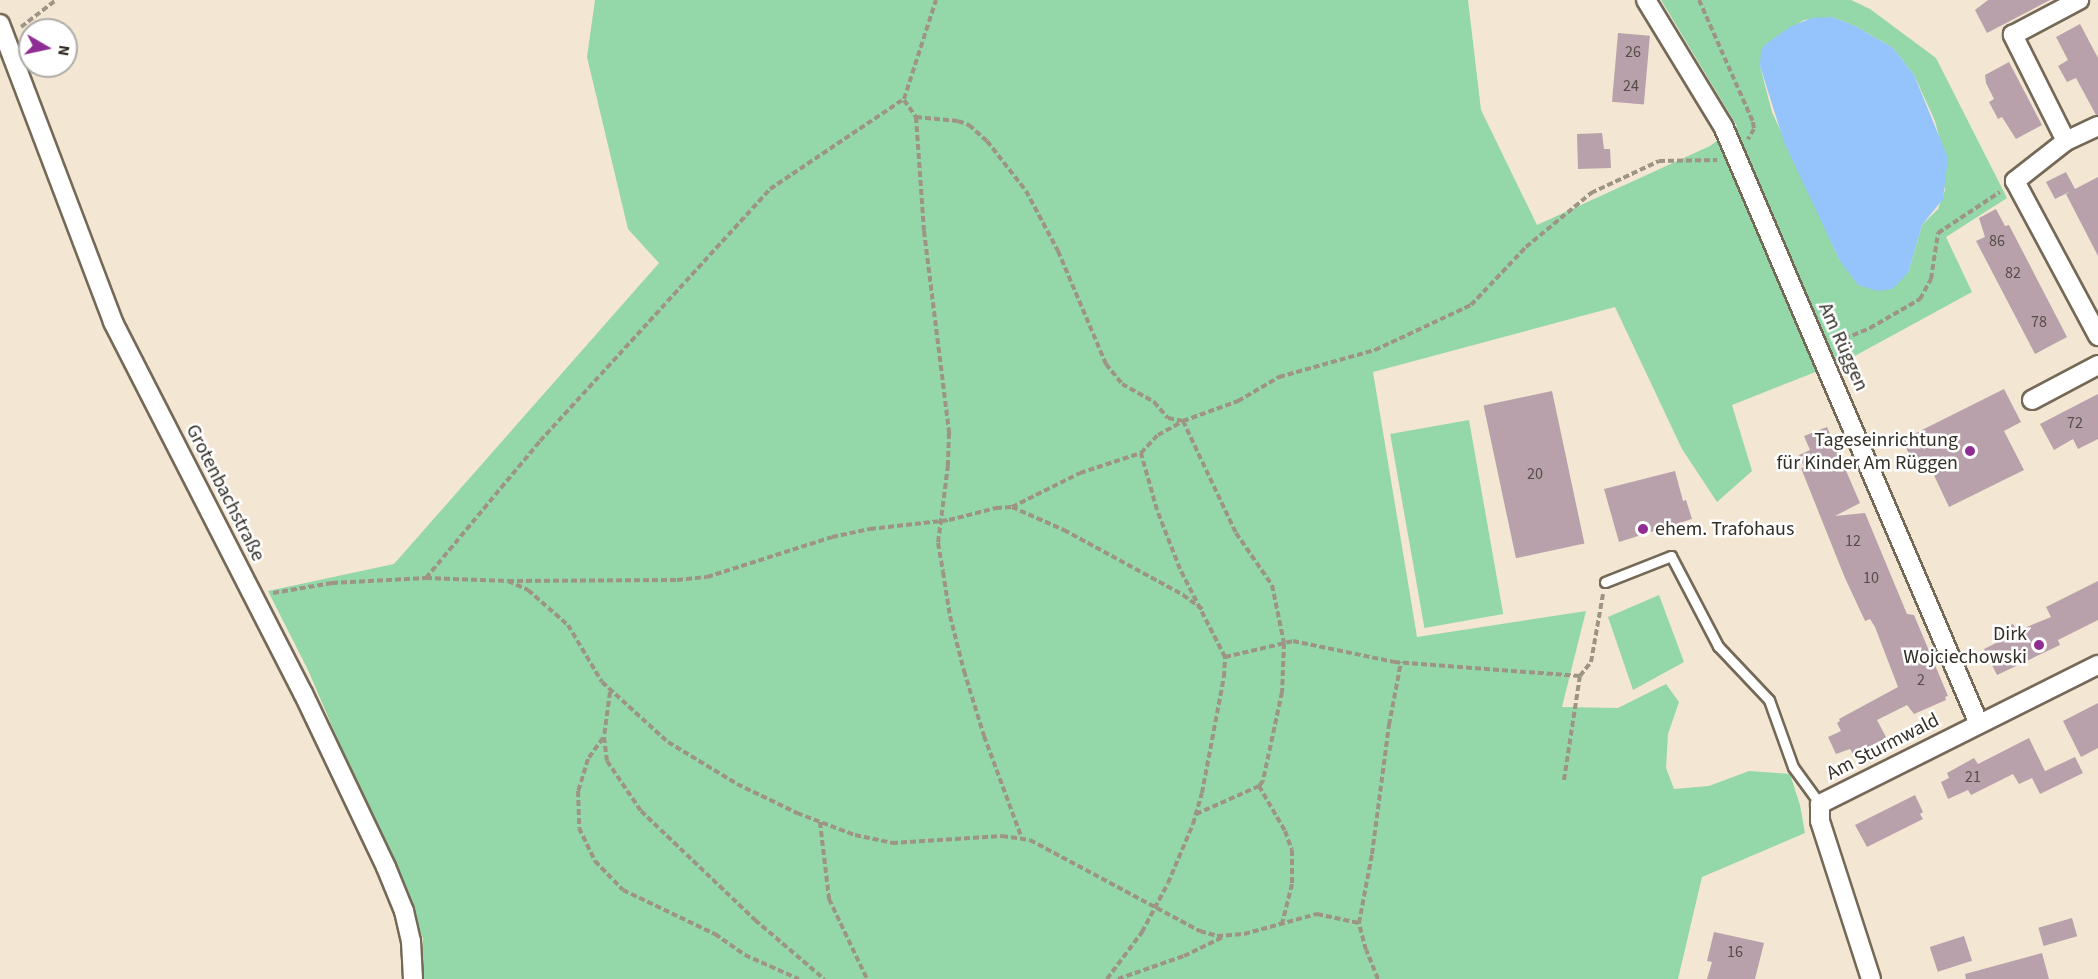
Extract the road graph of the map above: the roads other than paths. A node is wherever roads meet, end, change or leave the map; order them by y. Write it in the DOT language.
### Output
graph roads {
  1 [pos="1646,0"];
  2 [pos="2079,0"];
  3 [pos="2,35"];
  4 [pos="2098,126"];
  5 [pos="2066,141"];
  6 [pos="2098,336"];
  7 [pos="2098,365"];
  8 [pos="2032,400"];
  9 [pos="1605,582"];
  10 [pos="2098,665"];
  11 [pos="1979,724"];
  12 [pos="1820,804"];
  13 [pos="413,979"];
  14 [pos="1871,979"];
  1 -- 11 [label="street, Am Rüggen"];
  2 -- 5 [label="street"];
  3 -- 13 [label="street, Grotenbachstraße"];
  4 -- 5 [label="street"];
  5 -- 6 [label="street"];
  7 -- 8 [label="street"];
  9 -- 12 [label="lane"];
  10 -- 11 [label="street, Am Sturmwald"];
  11 -- 12 [label="street, Am Sturmwald"];
  12 -- 14 [label="street, Am Sturmwald"];
}
